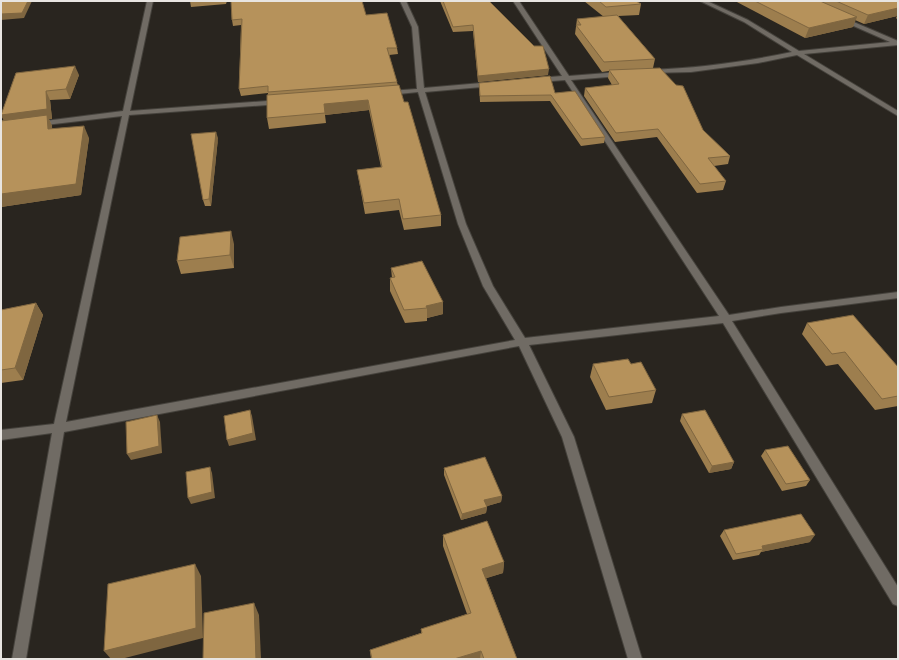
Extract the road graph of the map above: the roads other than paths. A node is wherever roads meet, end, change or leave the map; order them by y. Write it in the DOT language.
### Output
graph roads {
  1 [pos="150,1"];
  2 [pos="403,1"];
  3 [pos="516,1"];
  4 [pos="703,1"];
  5 [pos="833,15"];
  6 [pos="897,43"];
  7 [pos="796,53"];
  8 [pos="644,73"];
  9 [pos="629,74"];
  10 [pos="566,77"];
  11 [pos="528,81"];
  12 [pos="497,84"];
  13 [pos="421,91"];
  14 [pos="385,93"];
  15 [pos="287,101"];
  16 [pos="126,113"];
  17 [pos="898,114"];
  18 [pos="31,125"];
  19 [pos="898,295"];
  20 [pos="726,319"];
  21 [pos="522,342"];
  22 [pos="58,428"];
  23 [pos="1,435"];
  24 [pos="898,598"];
  25 [pos="19,659"];
  26 [pos="635,659"];
  1 -- 16 [label="street"];
  2 -- 13 [label="street"];
  3 -- 10 [label="street"];
  4 -- 7 [label="street"];
  5 -- 6 [label="street"];
  6 -- 7 [label="street"];
  7 -- 8 [label="street"];
  7 -- 17 [label="street"];
  9 -- 10 [label="street"];
  10 -- 11 [label="street"];
  10 -- 20 [label="street"];
  12 -- 13 [label="street"];
  13 -- 14 [label="street"];
  13 -- 21 [label="street"];
  15 -- 16 [label="street"];
  16 -- 18 [label="street"];
  16 -- 22 [label="street"];
  19 -- 20 [label="street"];
  20 -- 21 [label="street"];
  20 -- 24 [label="street"];
  21 -- 22 [label="street"];
  21 -- 26 [label="street"];
  22 -- 23 [label="street"];
  22 -- 25 [label="street"];
}
